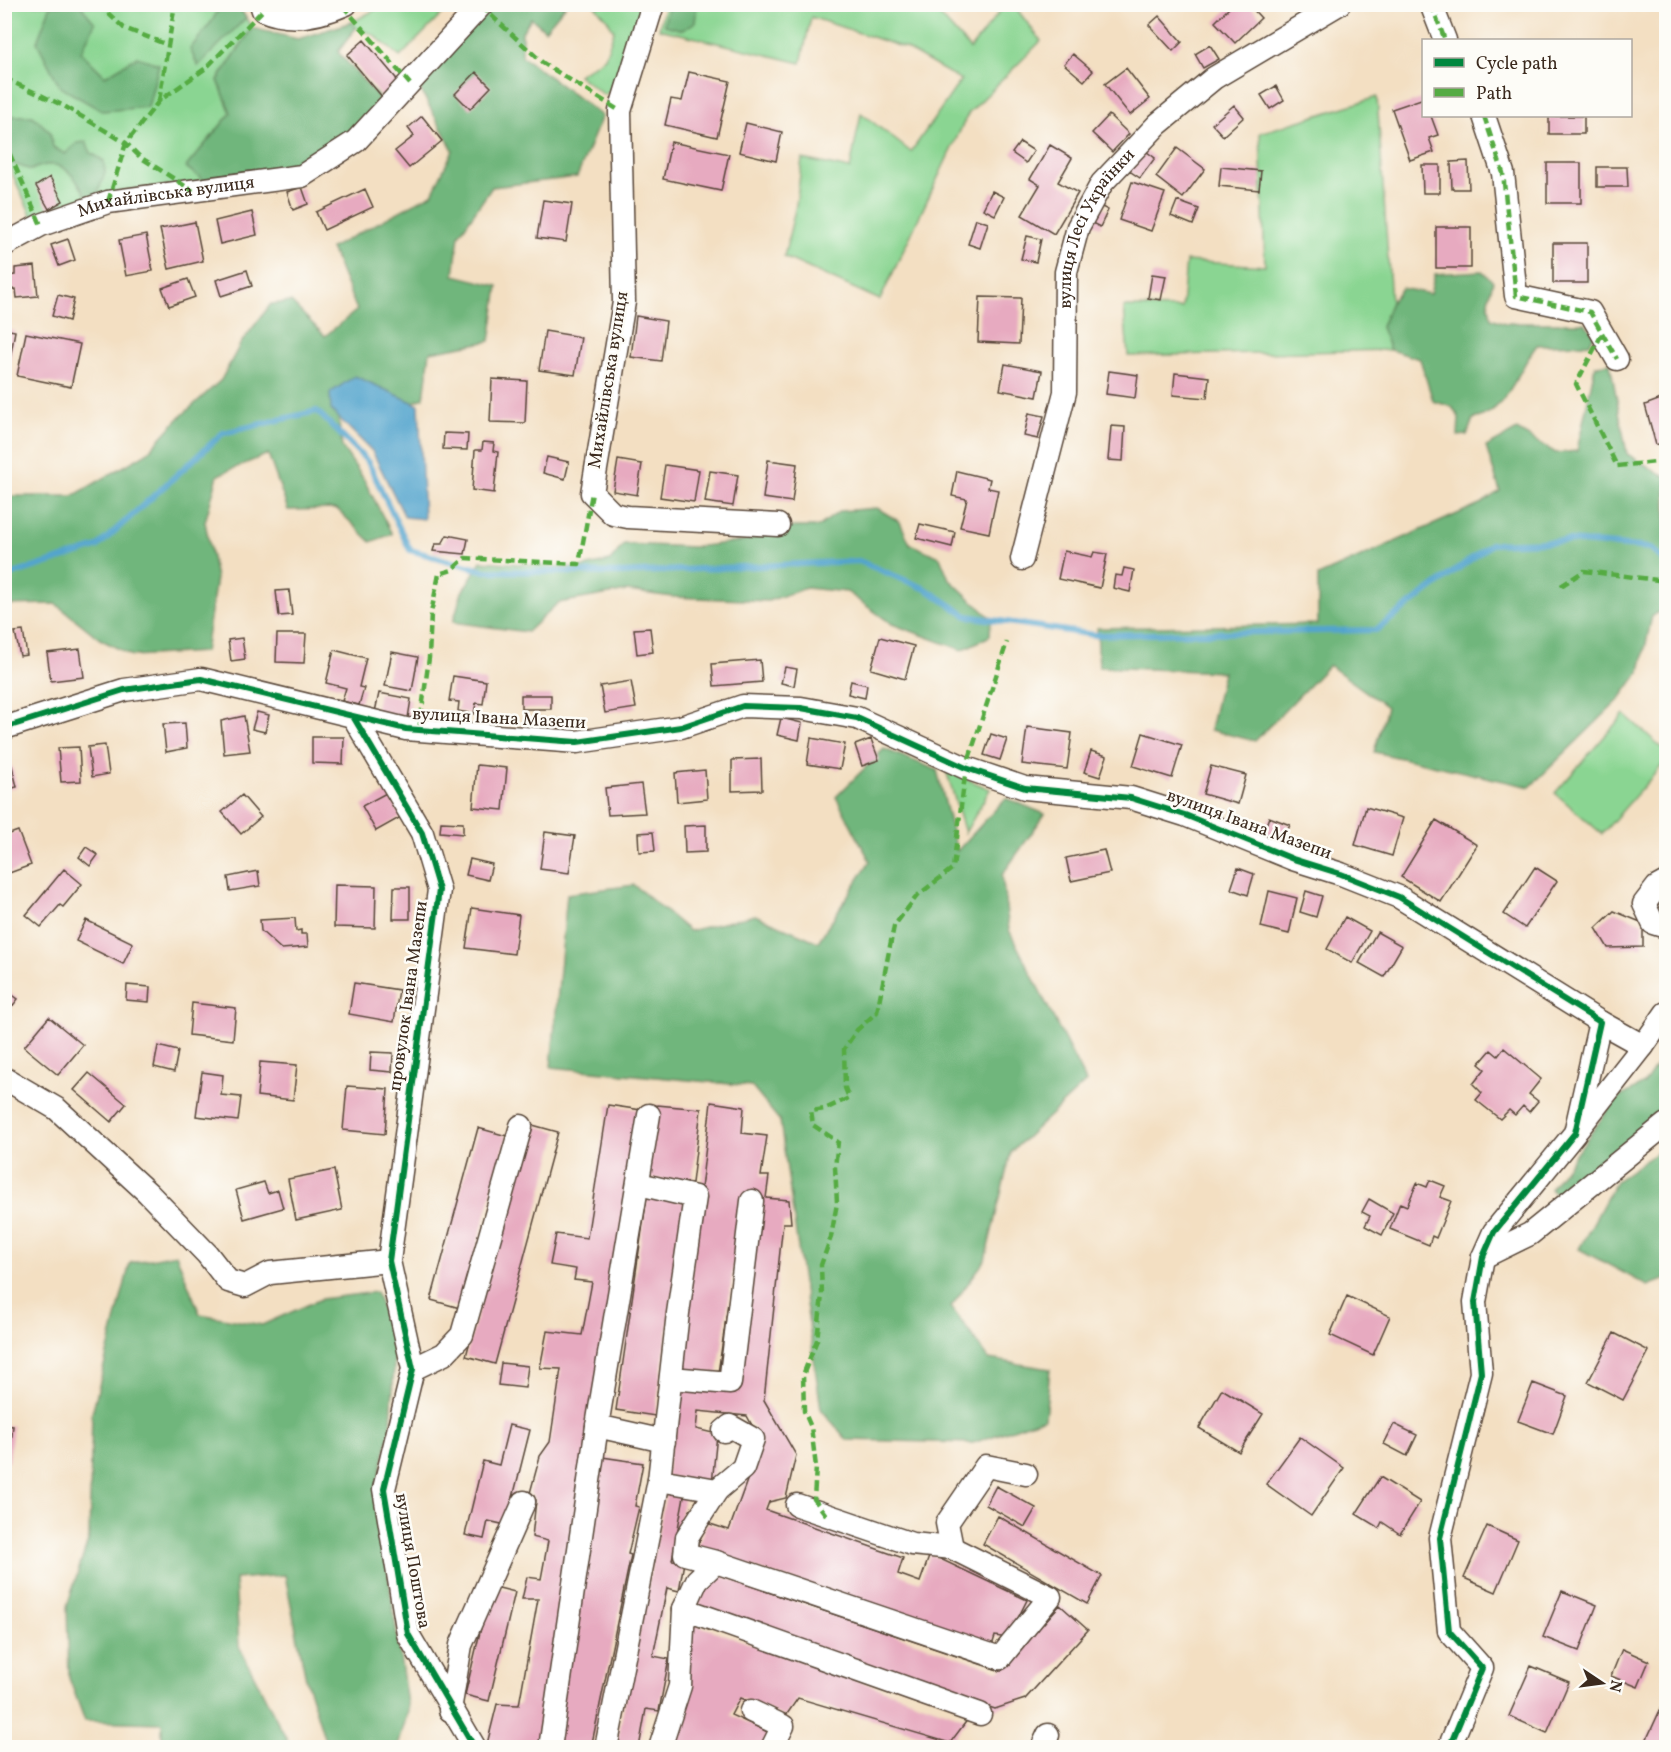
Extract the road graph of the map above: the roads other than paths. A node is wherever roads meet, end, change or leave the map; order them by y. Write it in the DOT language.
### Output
graph roads {
  1 [pos="261,4"];
  2 [pos="346,4"];
  3 [pos="653,4"];
  4 [pos="1339,4"];
  5 [pos="1431,4"];
  6 [pos="481,5"];
  7 [pos="1445,39"];
  8 [pos="1484,117"];
  9 [pos="4,245"];
  10 [pos="1617,359"];
  11 [pos="778,525"];
  12 [pos="1022,559"];
  13 [pos="354,718"];
  14 [pos="4,728"];
  15 [pos="1666,882"];
  16 [pos="1666,927"];
  17 [pos="1666,1013"];
  18 [pos="1600,1022"];
  19 [pos="1643,1046"];
  20 [pos="4,1078"];
  21 [pos="649,1115"];
  22 [pos="1666,1124"];
  23 [pos="521,1126"];
  24 [pos="1575,1133"];
  25 [pos="639,1184"];
  26 [pos="752,1201"];
  27 [pos="1483,1257"];
  28 [pos="389,1261"];
  29 [pos="413,1370"];
  30 [pos="671,1378"];
  31 [pos="597,1426"];
  32 [pos="724,1431"];
  33 [pos="664,1442"];
  34 [pos="1026,1474"];
  35 [pos="659,1480"];
  36 [pos="717,1490"];
  37 [pos="524,1502"];
  38 [pos="797,1505"];
  39 [pos="952,1548"];
  40 [pos="716,1562"];
  41 [pos="684,1609"];
  42 [pos="450,1710"];
  43 [pos="751,1711"];
  44 [pos="980,1714"];
  45 [pos="475,1748"];
  46 [pos="550,1748"];
  47 [pos="606,1748"];
  48 [pos="660,1748"];
  49 [pos="772,1748"];
  50 [pos="1449,1748"];
  1 -- 2 [label="street"];
  3 -- 11 [label="street, Михайлівська вулиця"];
  4 -- 12 [label="street, вулиця Лесі Українки"];
  5 -- 7 [label="street"];
  6 -- 9 [label="street, Михайлівська вулиця"];
  8 -- 10 [label="street"];
  13 -- 14 [label="street, вулиця Івана Мазепи"];
  13 -- 18 [label="street, вулиця Івана Мазепи"];
  13 -- 28 [label="street, провулок Івана Мазепи"];
  15 -- 16 [label="street"];
  17 -- 19 [label="street"];
  18 -- 19 [label="street, вулиця Івана Мазепи"];
  18 -- 24 [label="street"];
  19 -- 24 [label="street"];
  20 -- 28 [label="street"];
  21 -- 25 [label="street"];
  22 -- 27 [label="street"];
  23 -- 29 [label="street"];
  24 -- 27 [label="street"];
  25 -- 30 [label="street"];
  25 -- 31 [label="street"];
  26 -- 30 [label="street"];
  27 -- 50 [label="street"];
  28 -- 29 [label="street, вулиця Поштова"];
  29 -- 42 [label="street, вулиця Поштова"];
  30 -- 33 [label="street"];
  31 -- 33 [label="street"];
  31 -- 46 [label="street"];
  32 -- 36 [label="street"];
  33 -- 35 [label="street"];
  34 -- 39 [label="street"];
  35 -- 36 [label="street"];
  35 -- 47 [label="street"];
  36 -- 40 [label="street"];
  37 -- 42 [label="street"];
  38 -- 39 [label="street"];
  39 -- 40 [label="street"];
  40 -- 41 [label="street"];
  41 -- 44 [label="street"];
  41 -- 48 [label="street"];
  42 -- 45 [label="street, вулиця Поштова"];
  43 -- 49 [label="street"];
}
